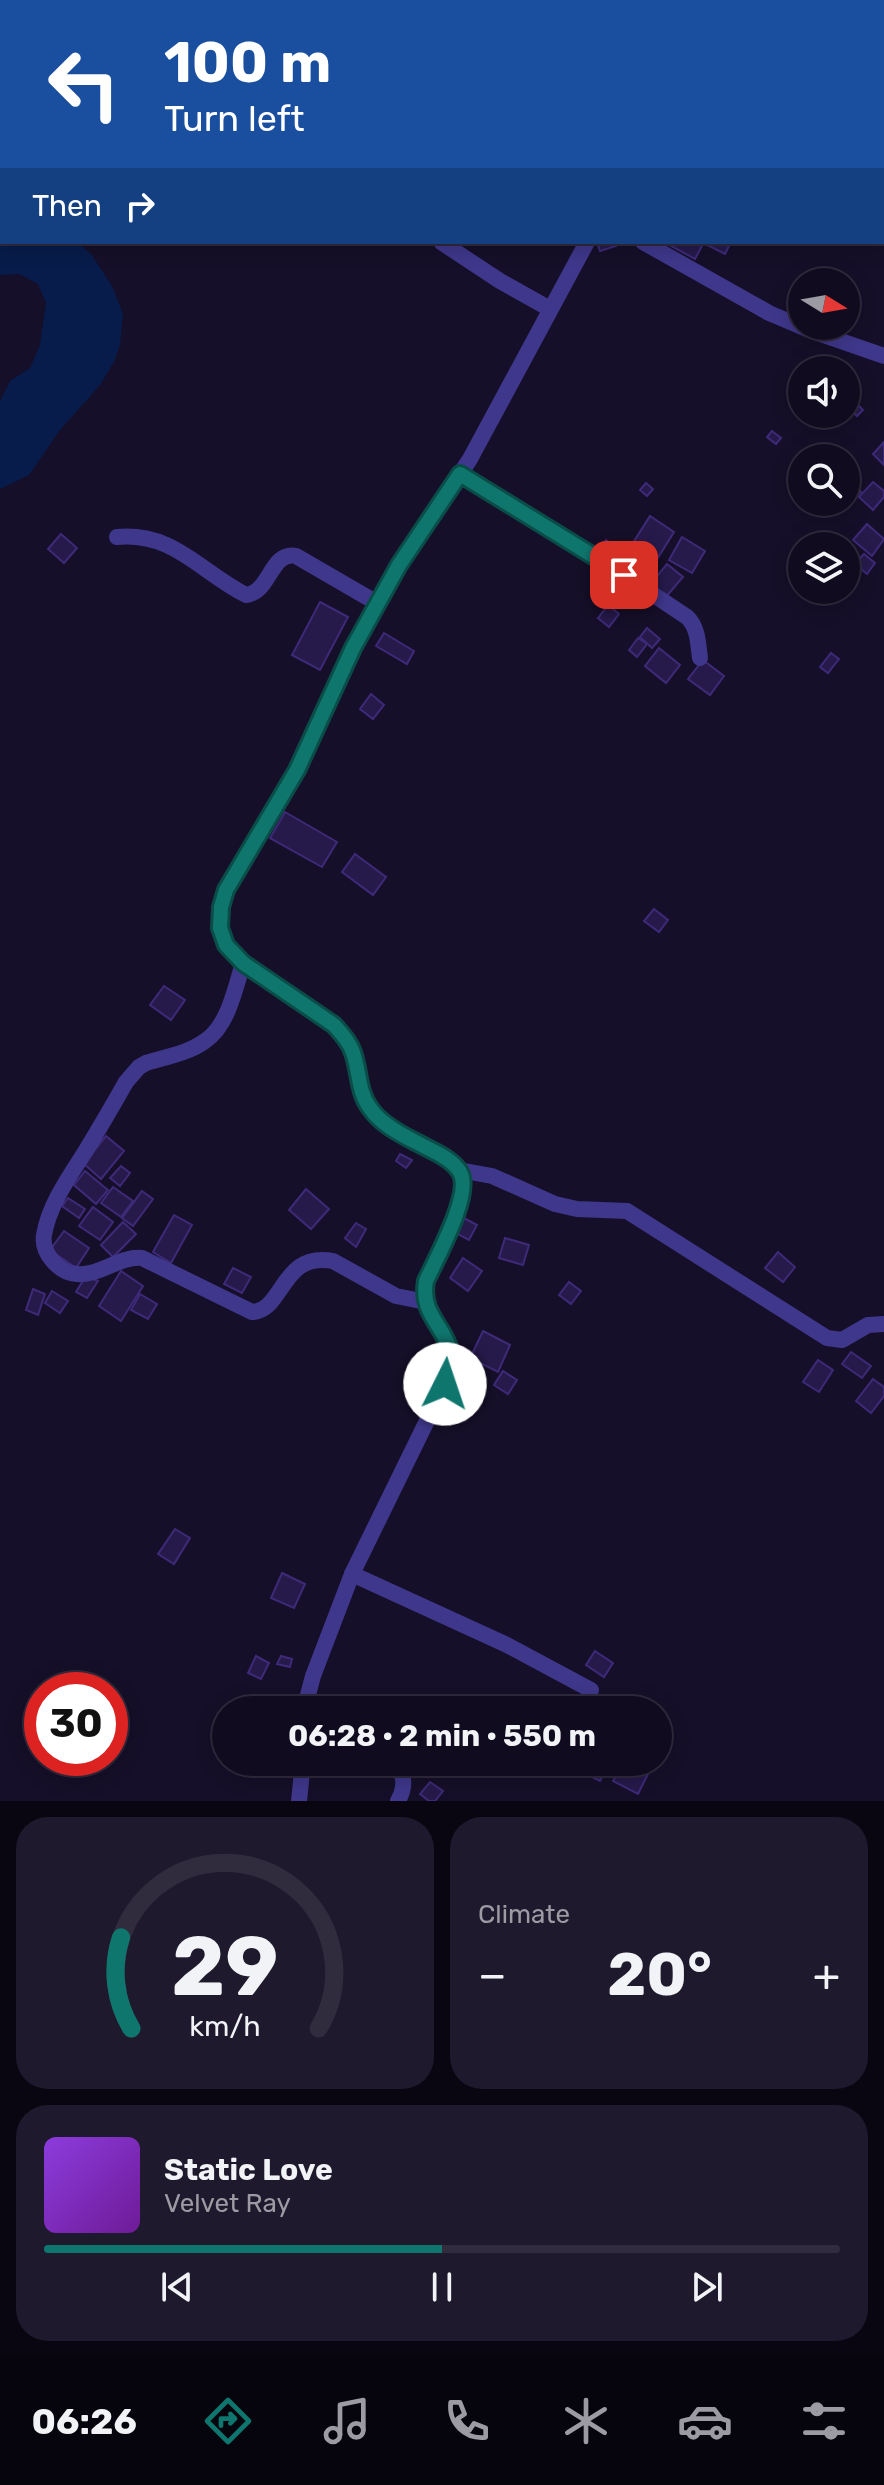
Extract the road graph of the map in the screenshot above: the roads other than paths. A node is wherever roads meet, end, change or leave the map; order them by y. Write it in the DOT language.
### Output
graph roads {
  1 [pos="444,244"];
  2 [pos="586,244"];
  3 [pos="647,244"];
  4 [pos="550,309"];
  5 [pos="884,356"];
  6 [pos="460,474"];
  7 [pos="117,537"];
  8 [pos="377,603"];
  9 [pos="700,658"];
  10 [pos="243,963"];
  11 [pos="459,1170"];
  12 [pos="426,1302"];
  13 [pos="884,1324"];
  14 [pos="352,1574"];
  15 [pos="591,1690"];
  16 [pos="309,1696"];
  17 [pos="302,1776"];
  18 [pos="403,1776"];
  19 [pos="299,1801"];
  20 [pos="398,1801"];
  1 -- 4 [label="street"];
  2 -- 4 [label="street"];
  3 -- 5 [label="street"];
  4 -- 6 [label="street"];
  6 -- 8 [label="street"];
  6 -- 9 [label="street"];
  7 -- 8 [label="street"];
  8 -- 10 [label="street"];
  10 -- 11 [label="street"];
  10 -- 12 [label="street"];
  11 -- 12 [label="street"];
  11 -- 13 [label="street"];
  12 -- 14 [label="street"];
  14 -- 15 [label="street"];
  14 -- 16 [label="street"];
  17 -- 19 [label="street"];
  18 -- 20 [label="street"];
}
